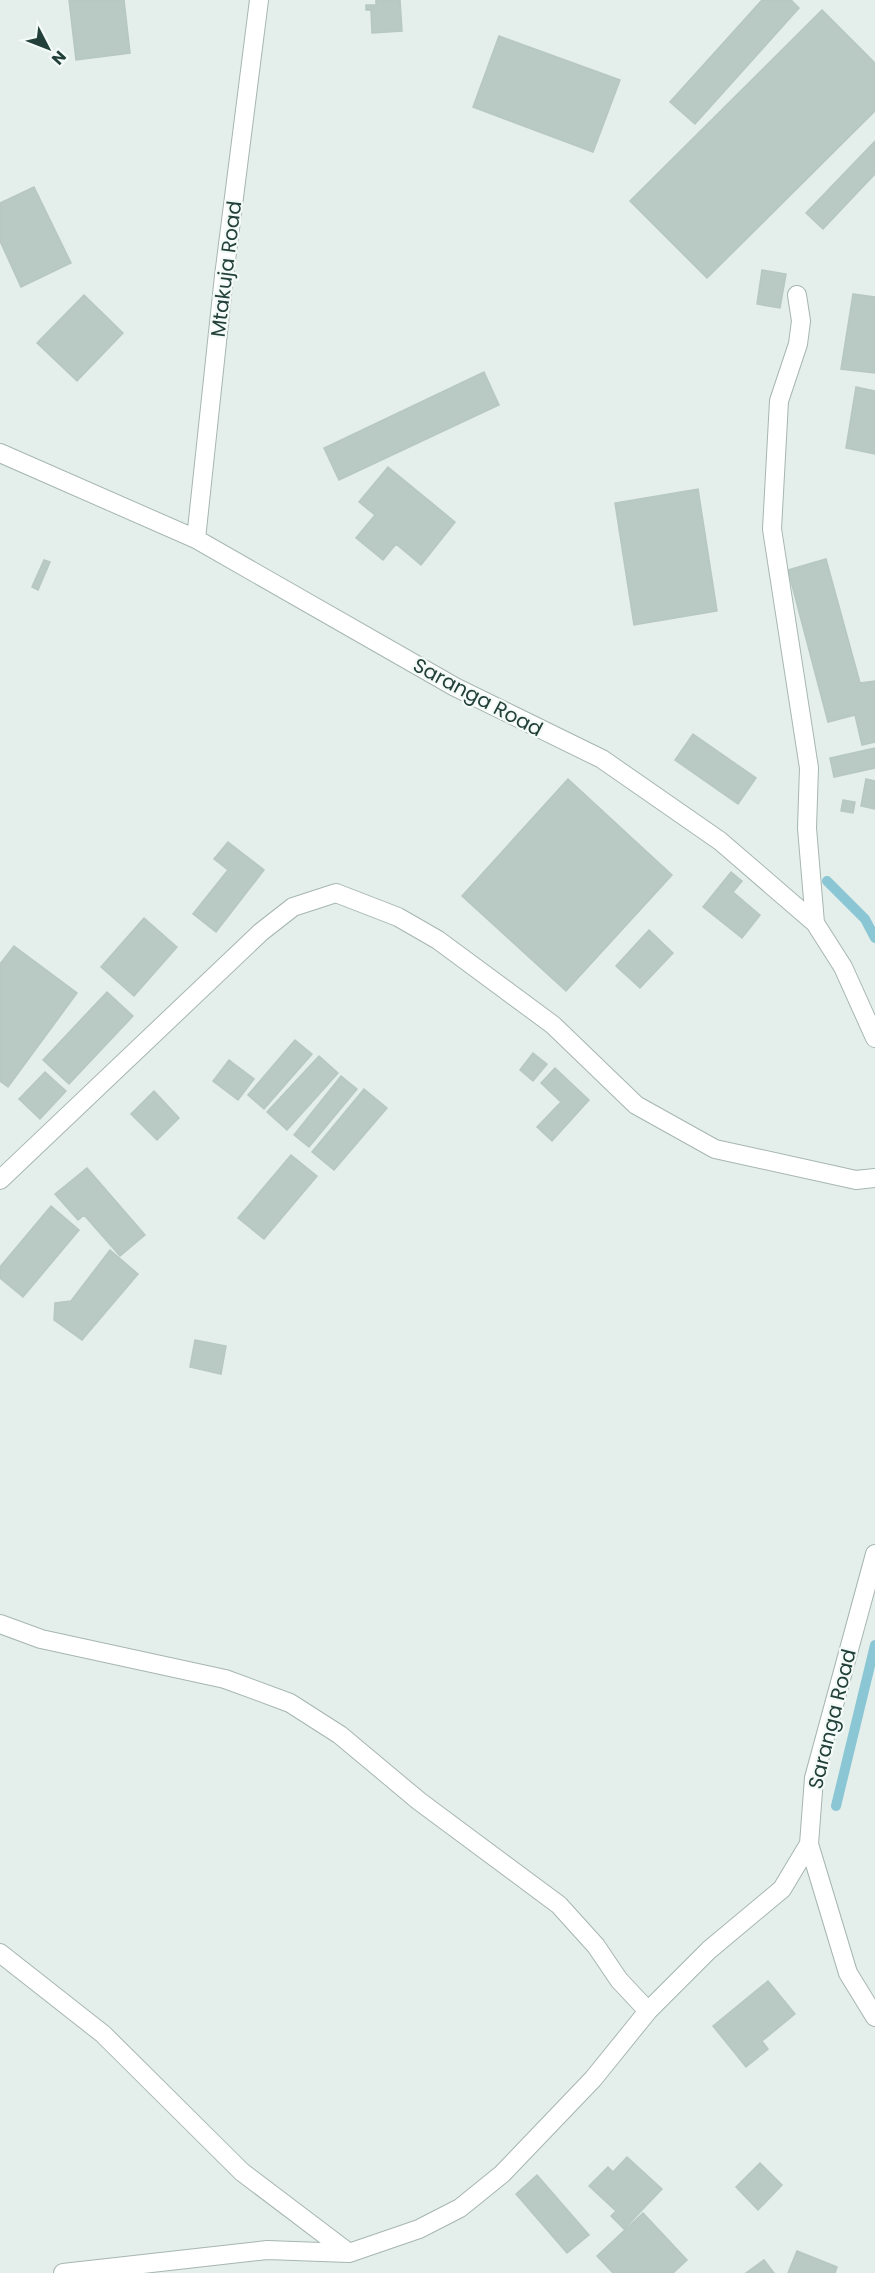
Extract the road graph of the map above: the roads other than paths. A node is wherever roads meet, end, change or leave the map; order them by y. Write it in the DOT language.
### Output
graph roads {
  1 [pos="259,0"];
  2 [pos="797,295"];
  3 [pos="0,453"];
  4 [pos="196,539"];
  5 [pos="815,923"];
  6 [pos="875,1038"];
  7 [pos="875,1179"];
  8 [pos="0,1180"];
  9 [pos="875,1554"];
  10 [pos="0,1624"];
  11 [pos="808,1844"];
  12 [pos="0,1953"];
  13 [pos="648,2011"];
  14 [pos="875,2017"];
  15 [pos="349,2253"];
  16 [pos="63,2273"];
  1 -- 4 [label="street, Mtakuja Road"];
  2 -- 5 [label="street"];
  3 -- 4 [label="street, Saranga Road"];
  4 -- 5 [label="street, Saranga Road"];
  5 -- 6 [label="street, Saranga Road"];
  7 -- 8 [label="street"];
  9 -- 11 [label="street, Saranga Road"];
  10 -- 13 [label="street"];
  11 -- 13 [label="street"];
  11 -- 14 [label="street, Saranga Road"];
  12 -- 15 [label="street"];
  13 -- 15 [label="street"];
  15 -- 16 [label="street"];
}
